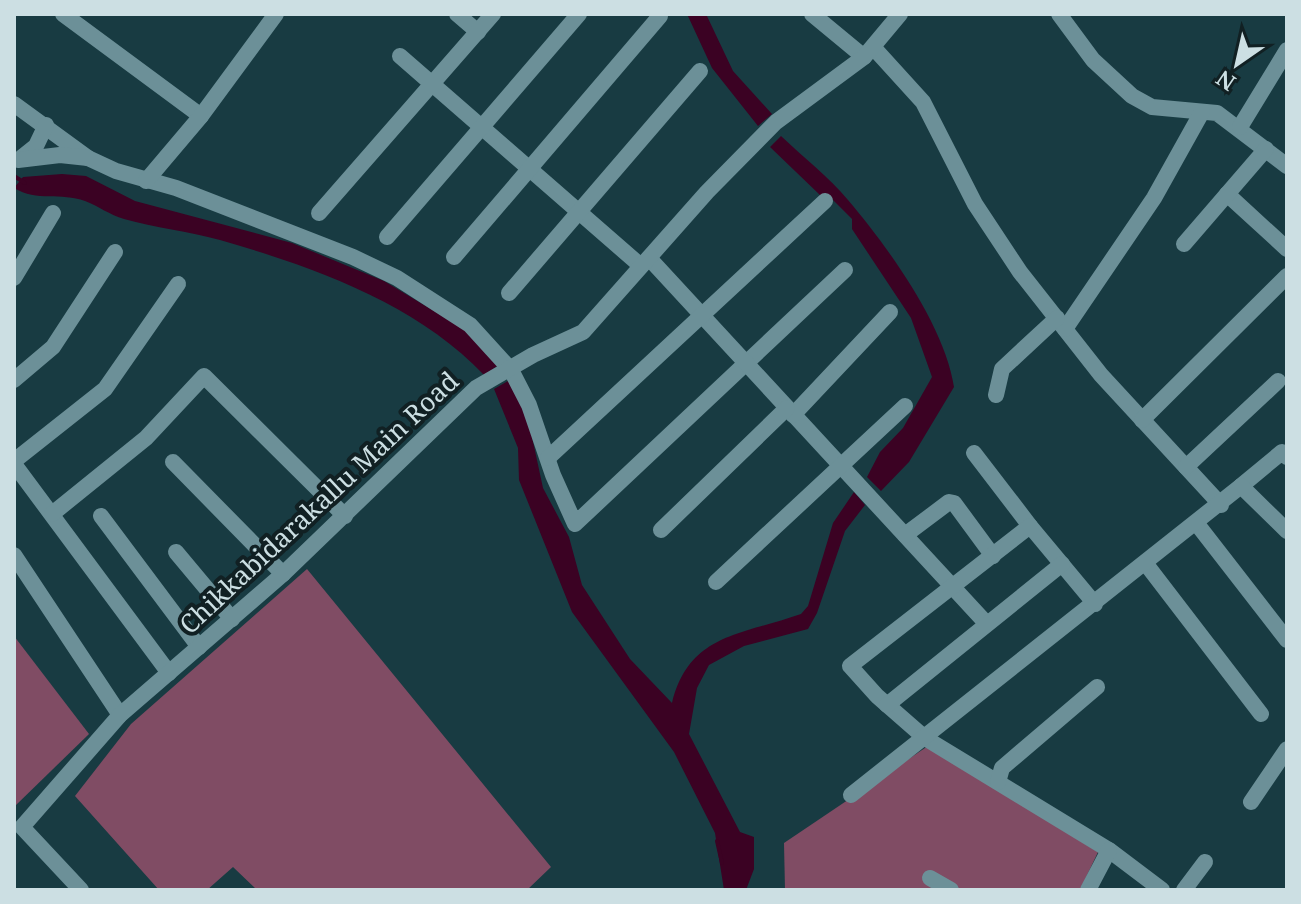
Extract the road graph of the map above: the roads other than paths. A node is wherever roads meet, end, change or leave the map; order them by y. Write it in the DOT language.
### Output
graph roads {
  1 [pos="63,14"];
  2 [pos="93,14"];
  3 [pos="276,14"];
  4 [pos="457,14"];
  5 [pos="493,14"];
  6 [pos="579,14"];
  7 [pos="812,14"];
  8 [pos="900,14"];
  9 [pos="1059,14"];
  10 [pos="660,16"];
  11 [pos="83,29"];
  12 [pos="478,32"];
  13 [pos="1287,50"];
  14 [pos="868,52"];
  15 [pos="400,56"];
  16 [pos="700,71"];
  17 [pos="433,84"];
  18 [pos="14,104"];
  19 [pos="1202,112"];
  20 [pos="201,116"];
  21 [pos="46,125"];
  22 [pos="482,127"];
  23 [pos="1240,127"];
  24 [pos="1266,149"];
  25 [pos="88,158"];
  26 [pos="16,162"];
  27 [pos="1287,166"];
  28 [pos="529,168"];
  29 [pos="146,181"];
  30 [pos="1227,194"];
  31 [pos="825,201"];
  32 [pos="578,211"];
  33 [pos="53,213"];
  34 [pos="319,213"];
  35 [pos="387,237"];
  36 [pos="1184,244"];
  37 [pos="1287,249"];
  38 [pos="115,252"];
  39 [pos="454,257"];
  40 [pos="645,262"];
  41 [pos="845,270"];
  42 [pos="14,278"];
  43 [pos="1285,283"];
  44 [pos="178,284"];
  45 [pos="509,293"];
  46 [pos="890,312"];
  47 [pos="703,317"];
  48 [pos="1061,323"];
  49 [pos="746,366"];
  50 [pos="511,370"];
  51 [pos="14,380"];
  52 [pos="1278,381"];
  53 [pos="996,395"];
  54 [pos="905,406"];
  55 [pos="790,411"];
  56 [pos="1142,420"];
  57 [pos="974,453"];
  58 [pos="1287,457"];
  59 [pos="548,458"];
  60 [pos="173,462"];
  61 [pos="14,463"];
  62 [pos="840,467"];
  63 [pos="1186,467"];
  64 [pos="1241,486"];
  65 [pos="1221,505"];
  66 [pos="52,514"];
  67 [pos="101,516"];
  68 [pos="345,516"];
  69 [pos="1197,524"];
  70 [pos="1030,526"];
  71 [pos="661,530"];
  72 [pos="1287,531"];
  73 [pos="905,535"];
  74 [pos="176,552"];
  75 [pos="14,555"];
  76 [pos="993,556"];
  77 [pos="1062,564"];
  78 [pos="1146,564"];
  79 [pos="283,574"];
  80 [pos="716,582"];
  81 [pos="955,587"];
  82 [pos="1095,604"];
  83 [pos="232,619"];
  84 [pos="986,623"];
  85 [pos="1287,640"];
  86 [pos="199,647"];
  87 [pos="169,673"];
  88 [pos="1097,687"];
  89 [pos="887,705"];
  90 [pos="1261,714"];
  91 [pos="120,715"];
  92 [pos="925,738"];
  93 [pos="1287,749"];
  94 [pos="998,782"];
  95 [pos="851,795"];
  96 [pos="1251,802"];
  97 [pos="18,831"];
  98 [pos="1109,850"];
  99 [pos="1205,862"];
  100 [pos="930,878"];
  101 [pos="81,890"];
  102 [pos="951,890"];
  103 [pos="1088,890"];
  104 [pos="1162,890"];
  105 [pos="1184,890"];
  1 -- 11 [label="street"];
  2 -- 11 [label="street"];
  3 -- 20 [label="street"];
  4 -- 12 [label="street"];
  5 -- 12 [label="street"];
  6 -- 22 [label="street"];
  7 -- 14 [label="street"];
  8 -- 14 [label="street, Chikkabidarakallu Main Road"];
  9 -- 19 [label="street"];
  10 -- 28 [label="street"];
  11 -- 20 [label="street"];
  12 -- 17 [label="street"];
  13 -- 23 [label="street"];
  14 -- 40 [label="street, Chikkabidarakallu Main Road"];
  14 -- 48 [label="street"];
  15 -- 17 [label="street"];
  16 -- 32 [label="street"];
  17 -- 22 [label="street"];
  17 -- 34 [label="street"];
  18 -- 21 [label="street"];
  19 -- 23 [label="street"];
  19 -- 48 [label="street"];
  20 -- 29 [label="street"];
  21 -- 25 [label="street"];
  21 -- 26 [label="street"];
  22 -- 28 [label="street"];
  22 -- 35 [label="street"];
  23 -- 24 [label="street"];
  24 -- 27 [label="street"];
  24 -- 30 [label="street"];
  25 -- 26 [label="street"];
  25 -- 29 [label="street"];
  28 -- 32 [label="street"];
  28 -- 39 [label="street"];
  29 -- 50 [label="street"];
  30 -- 36 [label="street"];
  30 -- 37 [label="street"];
  31 -- 47 [label="street"];
  32 -- 40 [label="street"];
  32 -- 45 [label="street"];
  33 -- 42 [label="street"];
  38 -- 51 [label="street"];
  40 -- 47 [label="street"];
  40 -- 50 [label="street, Chikkabidarakallu Main Road"];
  41 -- 49 [label="street"];
  43 -- 56 [label="street"];
  44 -- 61 [label="street"];
  46 -- 55 [label="street"];
  47 -- 49 [label="street"];
  47 -- 59 [label="street"];
  48 -- 53 [label="street"];
  48 -- 56 [label="street"];
  49 -- 55 [label="street"];
  49 -- 59 [label="street"];
  50 -- 59 [label="street"];
  50 -- 68 [label="street, Chikkabidarakallu Main Road"];
  52 -- 63 [label="street"];
  54 -- 62 [label="street"];
  55 -- 62 [label="street"];
  55 -- 71 [label="street"];
  56 -- 63 [label="street"];
  57 -- 70 [label="street"];
  58 -- 64 [label="street"];
  60 -- 79 [label="street"];
  61 -- 66 [label="street"];
  62 -- 73 [label="street"];
  62 -- 80 [label="street"];
  63 -- 65 [label="street"];
  64 -- 65 [label="street"];
  64 -- 72 [label="street"];
  65 -- 69 [label="street"];
  66 -- 68 [label="street"];
  66 -- 87 [label="street"];
  67 -- 86 [label="street"];
  68 -- 79 [label="street, Chikkabidarakallu Main Road"];
  69 -- 78 [label="street"];
  69 -- 85 [label="street"];
  70 -- 76 [label="street"];
  70 -- 77 [label="street"];
  73 -- 76 [label="street"];
  73 -- 81 [label="street"];
  74 -- 83 [label="street"];
  75 -- 91 [label="street"];
  76 -- 81 [label="street"];
  77 -- 82 [label="street"];
  77 -- 84 [label="street"];
  78 -- 82 [label="street"];
  78 -- 90 [label="street"];
  79 -- 83 [label="street, Chikkabidarakallu Main Road"];
  81 -- 84 [label="street"];
  81 -- 89 [label="street"];
  82 -- 92 [label="street"];
  83 -- 86 [label="street, Chikkabidarakallu Main Road"];
  84 -- 89 [label="street"];
  86 -- 87 [label="street, Chikkabidarakallu Main Road"];
  87 -- 91 [label="street, Chikkabidarakallu Main Road"];
  88 -- 94 [label="street"];
  89 -- 92 [label="street"];
  91 -- 97 [label="street, Chikkabidarakallu Main Road"];
  92 -- 94 [label="street"];
  92 -- 95 [label="street"];
  93 -- 96 [label="street"];
  94 -- 98 [label="street"];
  97 -- 101 [label="street, Chikkabidarakallu Main Road"];
  98 -- 103 [label="street"];
  98 -- 104 [label="street"];
  99 -- 105 [label="street"];
  100 -- 102 [label="street"];
}
